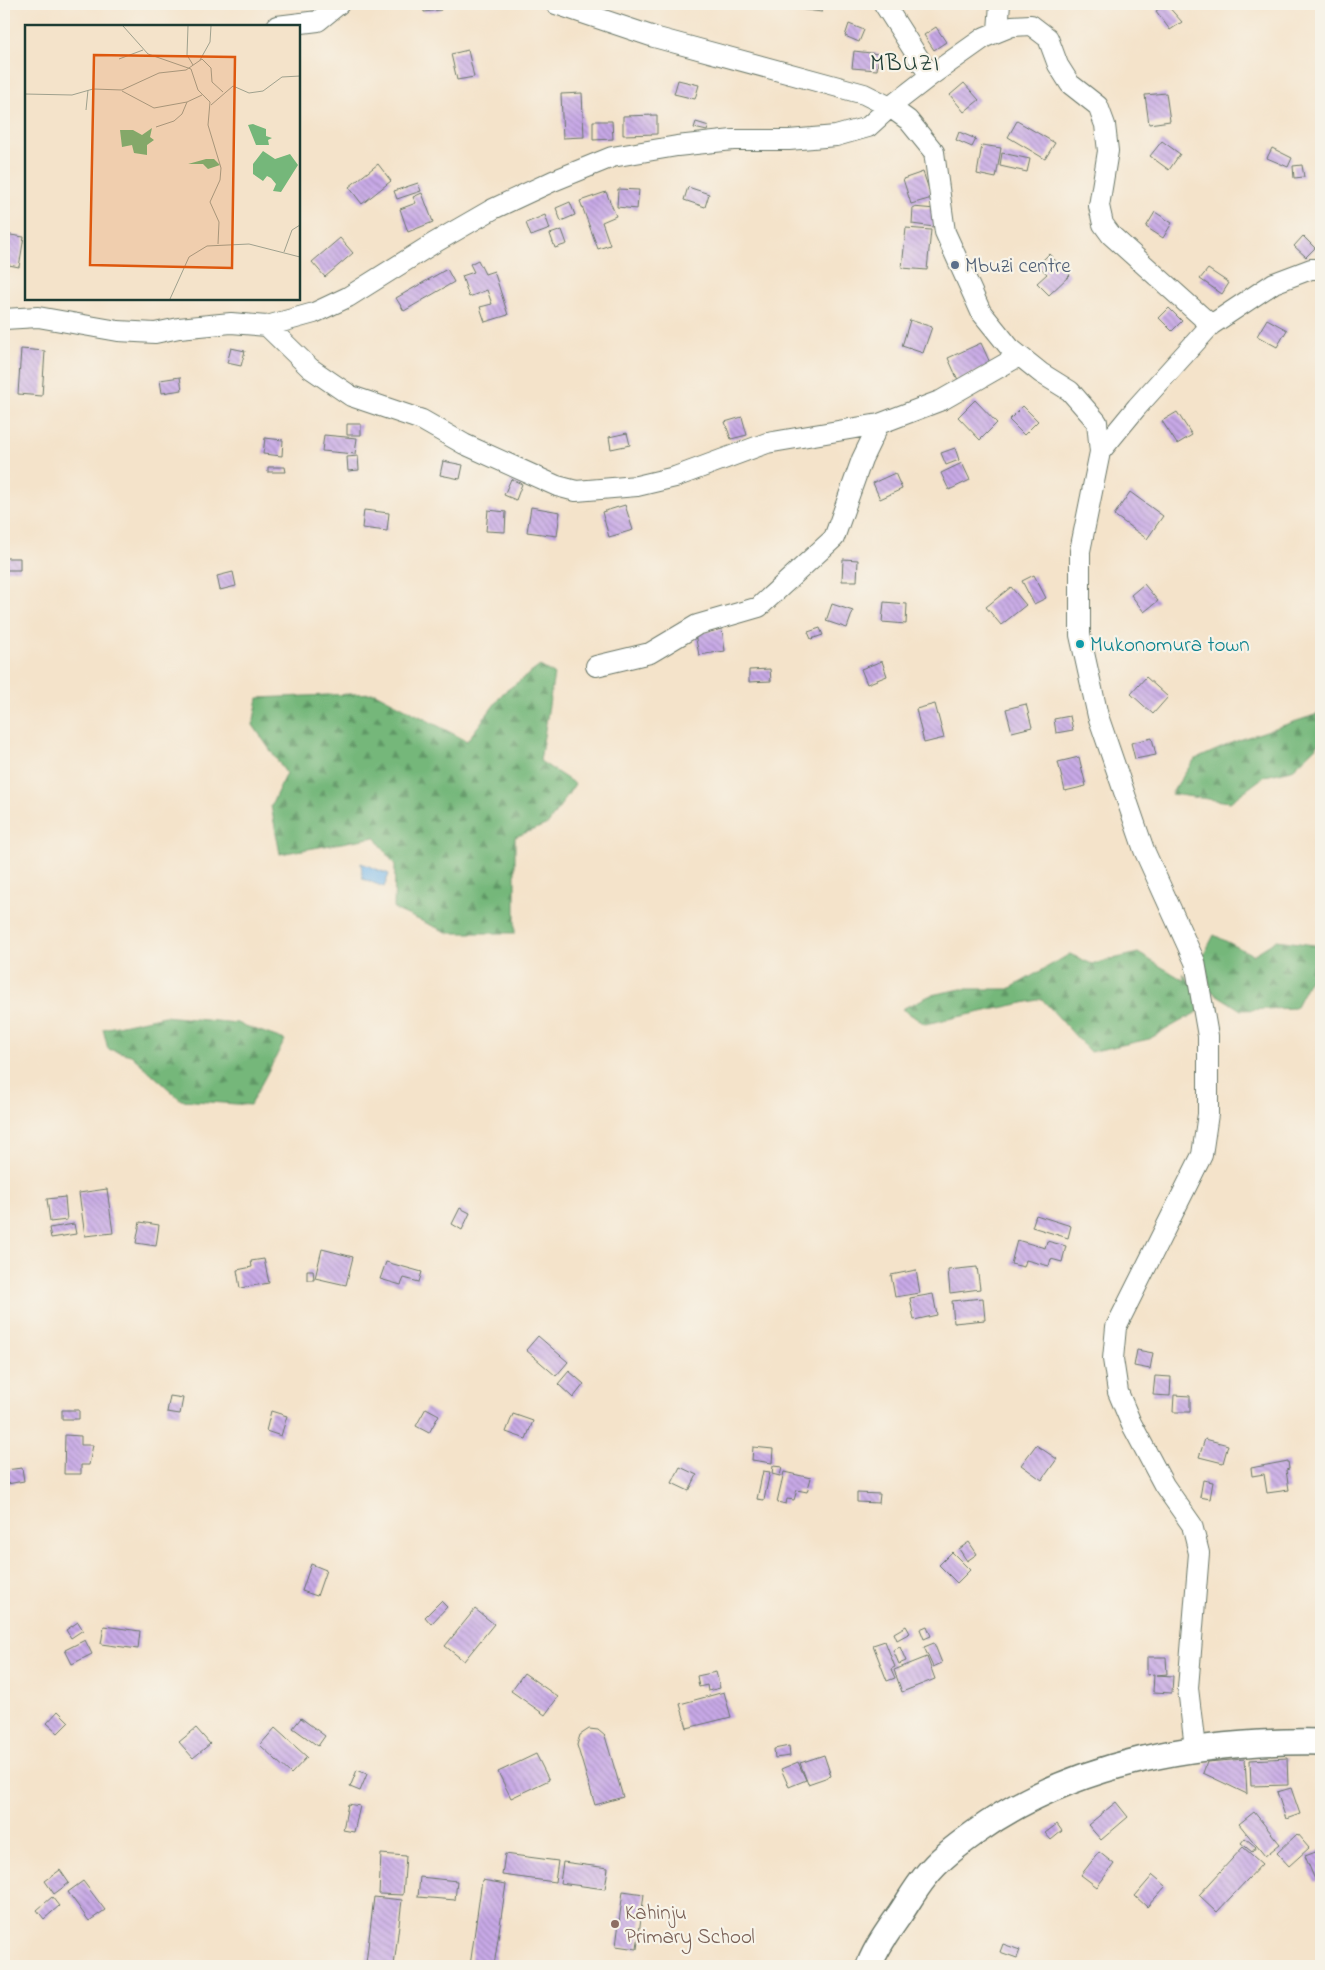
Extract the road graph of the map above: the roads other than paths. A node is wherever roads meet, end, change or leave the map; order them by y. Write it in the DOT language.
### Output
graph roads {
  1 [pos="339,4"];
  2 [pos="556,4"];
  3 [pos="884,4"];
  4 [pos="1000,4"];
  5 [pos="285,25"];
  6 [pos="998,30"];
  7 [pos="930,76"];
  8 [pos="890,107"];
  9 [pos="1321,268"];
  10 [pos="4,319"];
  11 [pos="1211,325"];
  12 [pos="267,326"];
  13 [pos="1019,356"];
  14 [pos="879,424"];
  15 [pos="1100,452"];
  16 [pos="596,666"];
  17 [pos="1321,1742"];
  18 [pos="1195,1748"];
  19 [pos="869,1966"];
  1 -- 5 [label="street"];
  2 -- 8 [label="street"];
  3 -- 7 [label="street"];
  4 -- 6 [label="street"];
  6 -- 7 [label="street"];
  6 -- 11 [label="street"];
  7 -- 8 [label="street"];
  8 -- 12 [label="street"];
  8 -- 13 [label="street"];
  9 -- 11 [label="street"];
  10 -- 12 [label="street"];
  11 -- 15 [label="street"];
  12 -- 14 [label="street"];
  13 -- 14 [label="street"];
  13 -- 15 [label="street"];
  14 -- 16 [label="street"];
  15 -- 18 [label="street"];
  17 -- 18 [label="main road"];
  18 -- 19 [label="main road"];
}
